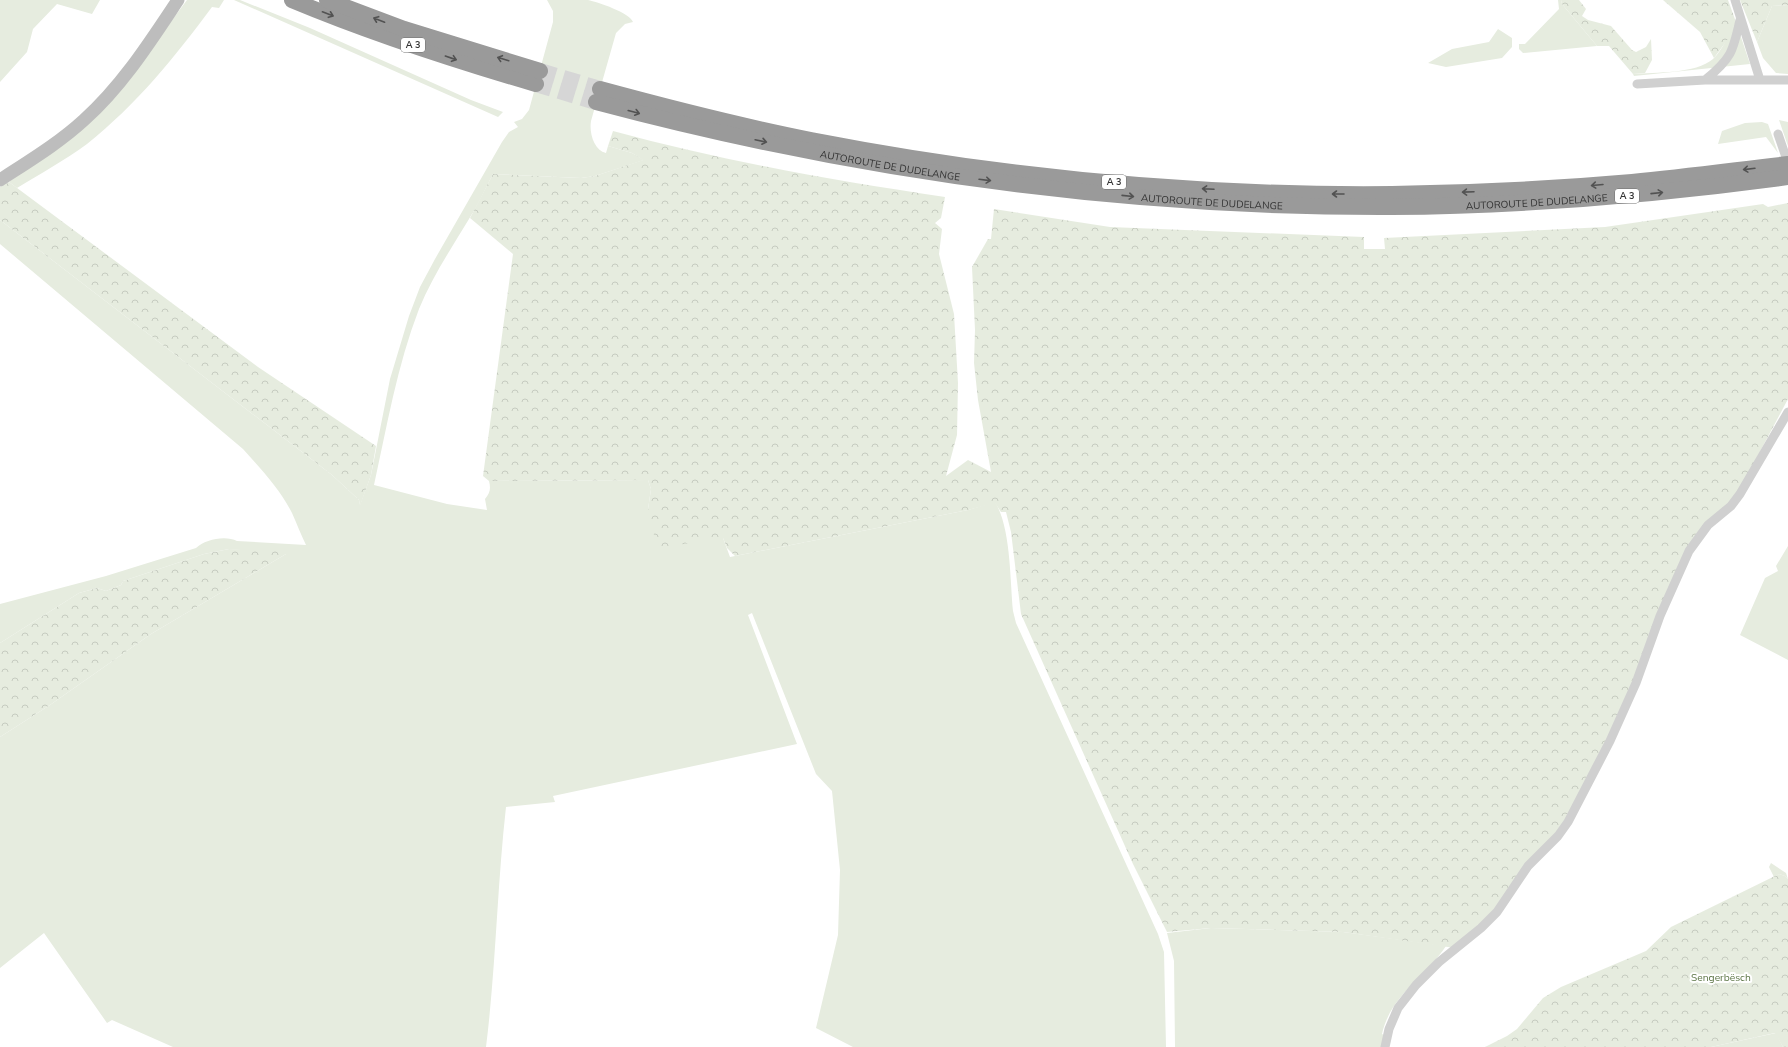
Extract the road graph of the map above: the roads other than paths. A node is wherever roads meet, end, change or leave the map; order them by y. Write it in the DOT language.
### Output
graph roads {
  1 [pos="178,0"];
  2 [pos="292,0"];
  3 [pos="327,0"];
  4 [pos="1735,0"];
  5 [pos="1741,19"];
  6 [pos="1705,80"];
  7 [pos="1760,80"];
  8 [pos="1788,80"];
  9 [pos="1637,84"];
  10 [pos="1778,134"];
  11 [pos="1788,163"];
  12 [pos="1788,177"];
  13 [pos="0,180"];
  14 [pos="1788,412"];
  15 [pos="1384,1047"];
  1 -- 13 [label="main road"];
  2 -- 3 [label="highway, A 3, one-way"];
  4 -- 5 [label="street"];
  5 -- 6 [label="street"];
  5 -- 7 [label="street"];
  6 -- 7 [label="street"];
  6 -- 9 [label="street"];
  7 -- 8 [label="street"];
  10 -- 11 [label="street"];
  11 -- 12 [label="highway, AUTOROUTE DE DUDELANGE / A 3, one-way"];
  14 -- 15 [label="street"];
}
